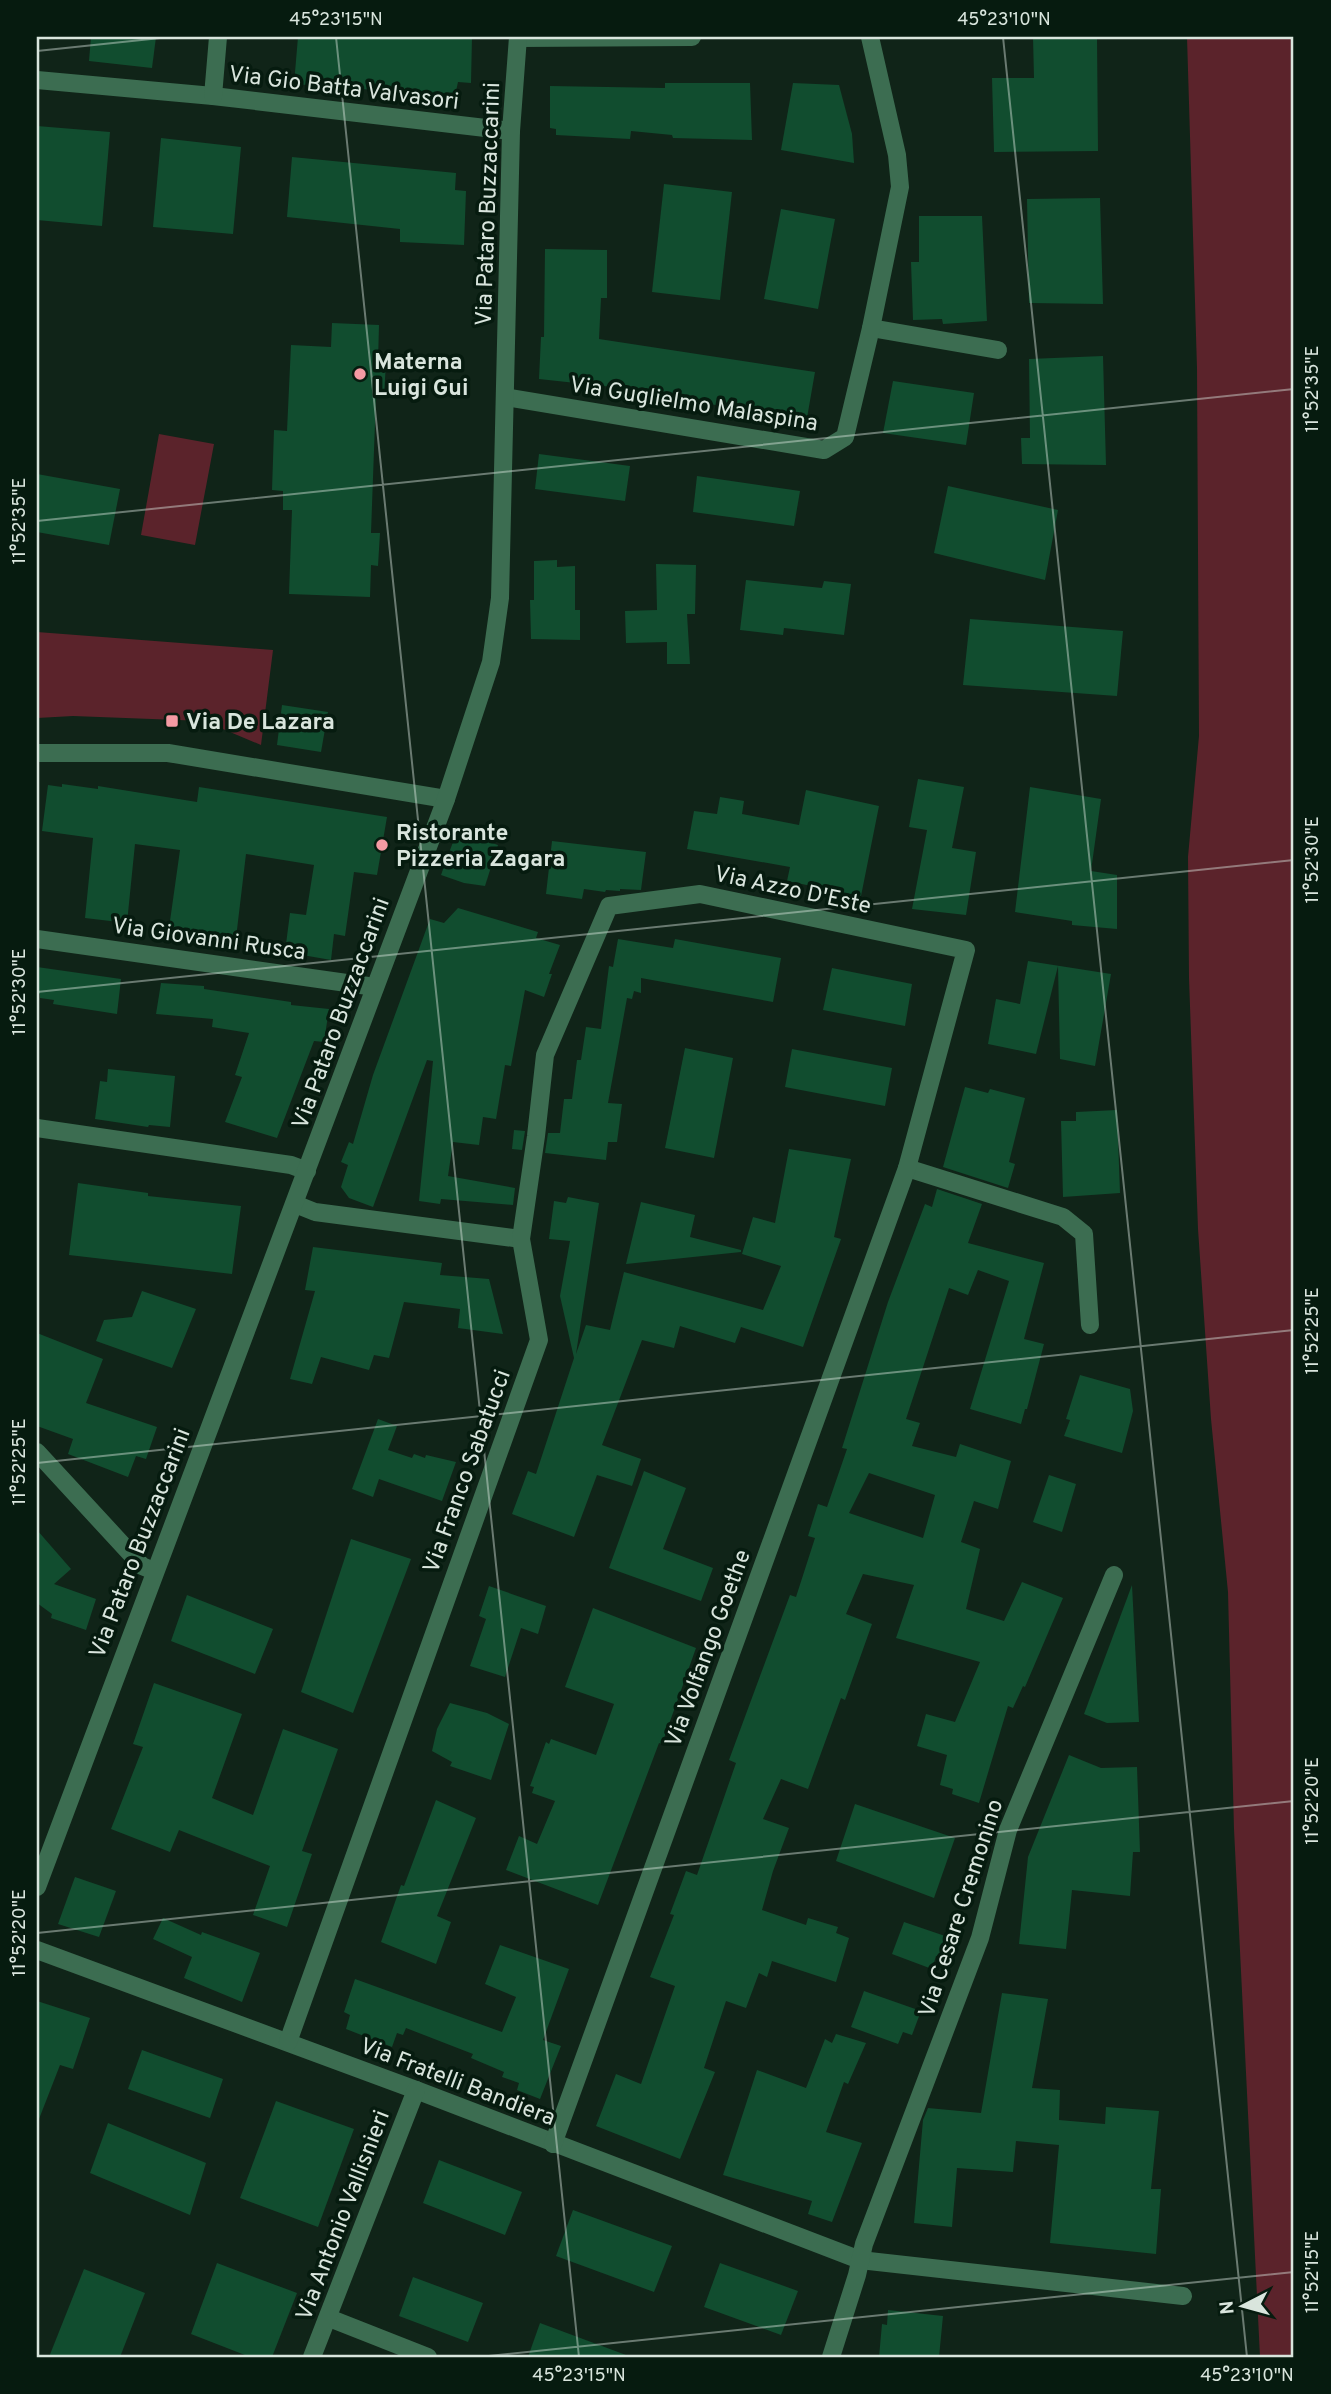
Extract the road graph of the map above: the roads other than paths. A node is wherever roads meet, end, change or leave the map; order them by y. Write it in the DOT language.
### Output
graph roads {
  1 [pos="218,37"];
  2 [pos="518,37"];
  3 [pos="692,37"];
  4 [pos="870,37"];
  5 [pos="37,80"];
  6 [pos="214,96"];
  7 [pos="511,131"];
  8 [pos="871,328"];
  9 [pos="998,350"];
  10 [pos="505,397"];
  11 [pos="37,753"];
  12 [pos="446,799"];
  13 [pos="609,906"];
  14 [pos="37,939"];
  15 [pos="966,950"];
  16 [pos="375,986"];
  17 [pos="37,1128"];
  18 [pos="907,1168"];
  19 [pos="307,1171"];
  20 [pos="295,1204"];
  21 [pos="521,1239"];
  22 [pos="1090,1325"];
  23 [pos="37,1452"];
  24 [pos="155,1571"];
  25 [pos="1114,1575"];
  26 [pos="37,1887"];
  27 [pos="37,1950"];
  28 [pos="288,2042"];
  29 [pos="416,2090"];
  30 [pos="553,2144"];
  31 [pos="860,2260"];
  32 [pos="1183,2296"];
  33 [pos="329,2318"];
  34 [pos="312,2357"];
  35 [pos="428,2357"];
  36 [pos="831,2357"];
  1 -- 6 [label="street, Via Gio Batta Valvasori"];
  2 -- 3 [label="street"];
  2 -- 7 [label="street, Via Pataro Buzzaccarini"];
  4 -- 8 [label="street, Via Guglielmo Malaspina"];
  5 -- 6 [label="street, Via Gio Batta Valvasori"];
  6 -- 7 [label="street, Via Gio Batta Valvasori"];
  7 -- 10 [label="street, Via Pataro Buzzaccarini"];
  8 -- 9 [label="street"];
  8 -- 10 [label="street, Via Guglielmo Malaspina"];
  10 -- 12 [label="street, Via Pataro Buzzaccarini"];
  11 -- 12 [label="street"];
  12 -- 16 [label="street, Via Pataro Buzzaccarini"];
  13 -- 15 [label="street, Via Azzo D'Este"];
  13 -- 21 [label="street, Via Franco Sabatucci"];
  14 -- 16 [label="street, Via Giovanni Rusca"];
  15 -- 18 [label="street, Via Volfango Goethe"];
  16 -- 19 [label="street, Via Pataro Buzzaccarini"];
  17 -- 19 [label="street"];
  18 -- 22 [label="street"];
  18 -- 30 [label="street, Via Volfango Goethe"];
  19 -- 20 [label="street, Via Pataro Buzzaccarini"];
  20 -- 21 [label="street"];
  20 -- 24 [label="street, Via Pataro Buzzaccarini"];
  21 -- 28 [label="street, Via Franco Sabatucci"];
  23 -- 24 [label="street"];
  24 -- 26 [label="street, Via Pataro Buzzaccarini"];
  25 -- 31 [label="street, Via Cesare Cremonino"];
  27 -- 28 [label="street, Via Fratelli Bandiera"];
  28 -- 29 [label="street, Via Fratelli Bandiera"];
  29 -- 30 [label="street, Via Fratelli Bandiera"];
  29 -- 33 [label="street, Via Antonio Vallisnieri"];
  30 -- 31 [label="street, Via Fratelli Bandiera"];
  31 -- 32 [label="street"];
  31 -- 36 [label="street, Via Cesare Cremonino"];
  33 -- 34 [label="street, Via Antonio Vallisnieri"];
  33 -- 35 [label="street"];
}
